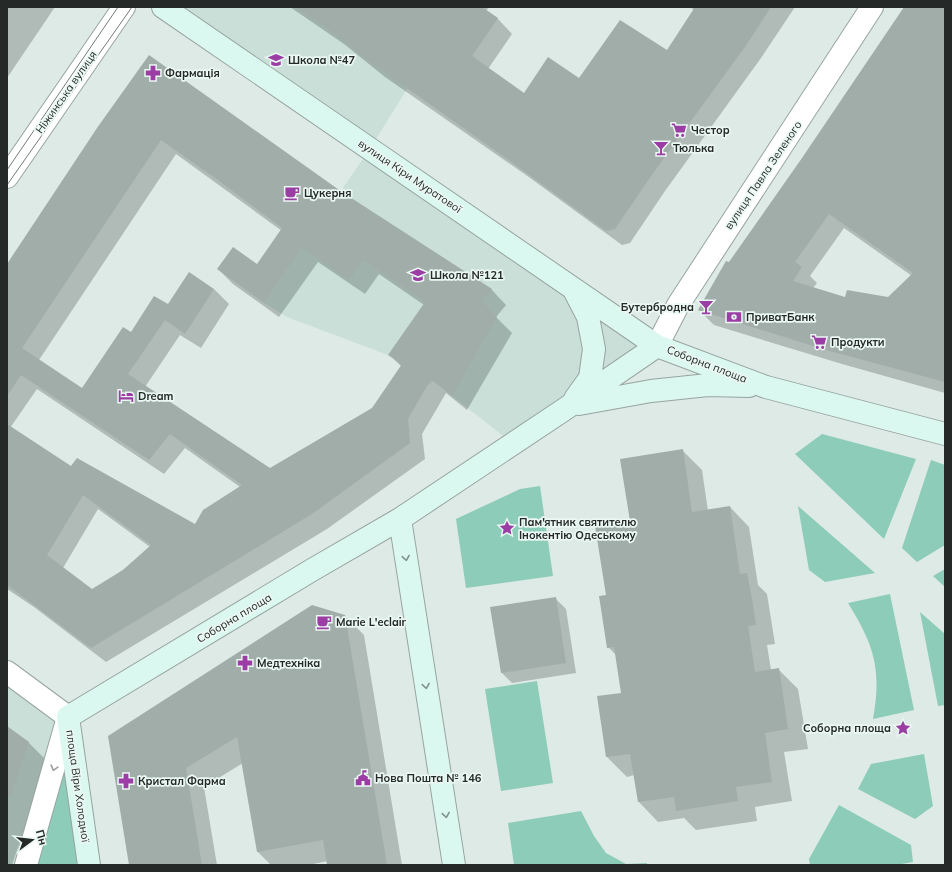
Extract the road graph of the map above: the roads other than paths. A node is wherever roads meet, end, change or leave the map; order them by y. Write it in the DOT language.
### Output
graph roads {
  1 [pos="124,7"];
  2 [pos="163,7"];
  3 [pos="872,7"];
  4 [pos="7,176"];
  5 [pos="572,287"];
  6 [pos="658,346"];
  7 [pos="766,387"];
  8 [pos="570,406"];
  9 [pos="945,434"];
  10 [pos="400,519"];
  11 [pos="7,672"];
  12 [pos="68,717"];
  13 [pos="26,865"];
  14 [pos="89,865"];
  15 [pos="454,865"];
  1 -- 4 [label="street, Ніжинська вулиця"];
  2 -- 5 [label="street, вулиця Кіри Муратової"];
  3 -- 6 [label="street, вулиця Павла Зеленого"];
  5 -- 6 [label="street, вулиця Кіри Муратової"];
  5 -- 8 [label="street"];
  6 -- 7 [label="street, Соборна площа"];
  6 -- 8 [label="street, Соборна площа"];
  7 -- 8 [label="street, Соборна площа"];
  7 -- 9 [label="street, Соборна площа"];
  8 -- 10 [label="street, Соборна площа"];
  10 -- 12 [label="street, Соборна площа"];
  10 -- 15 [label="street, one-way"];
  11 -- 12 [label="street"];
  12 -- 13 [label="street, площа Віри Холодної, one-way"];
  12 -- 14 [label="street, площа Віри Холодної"];
}
